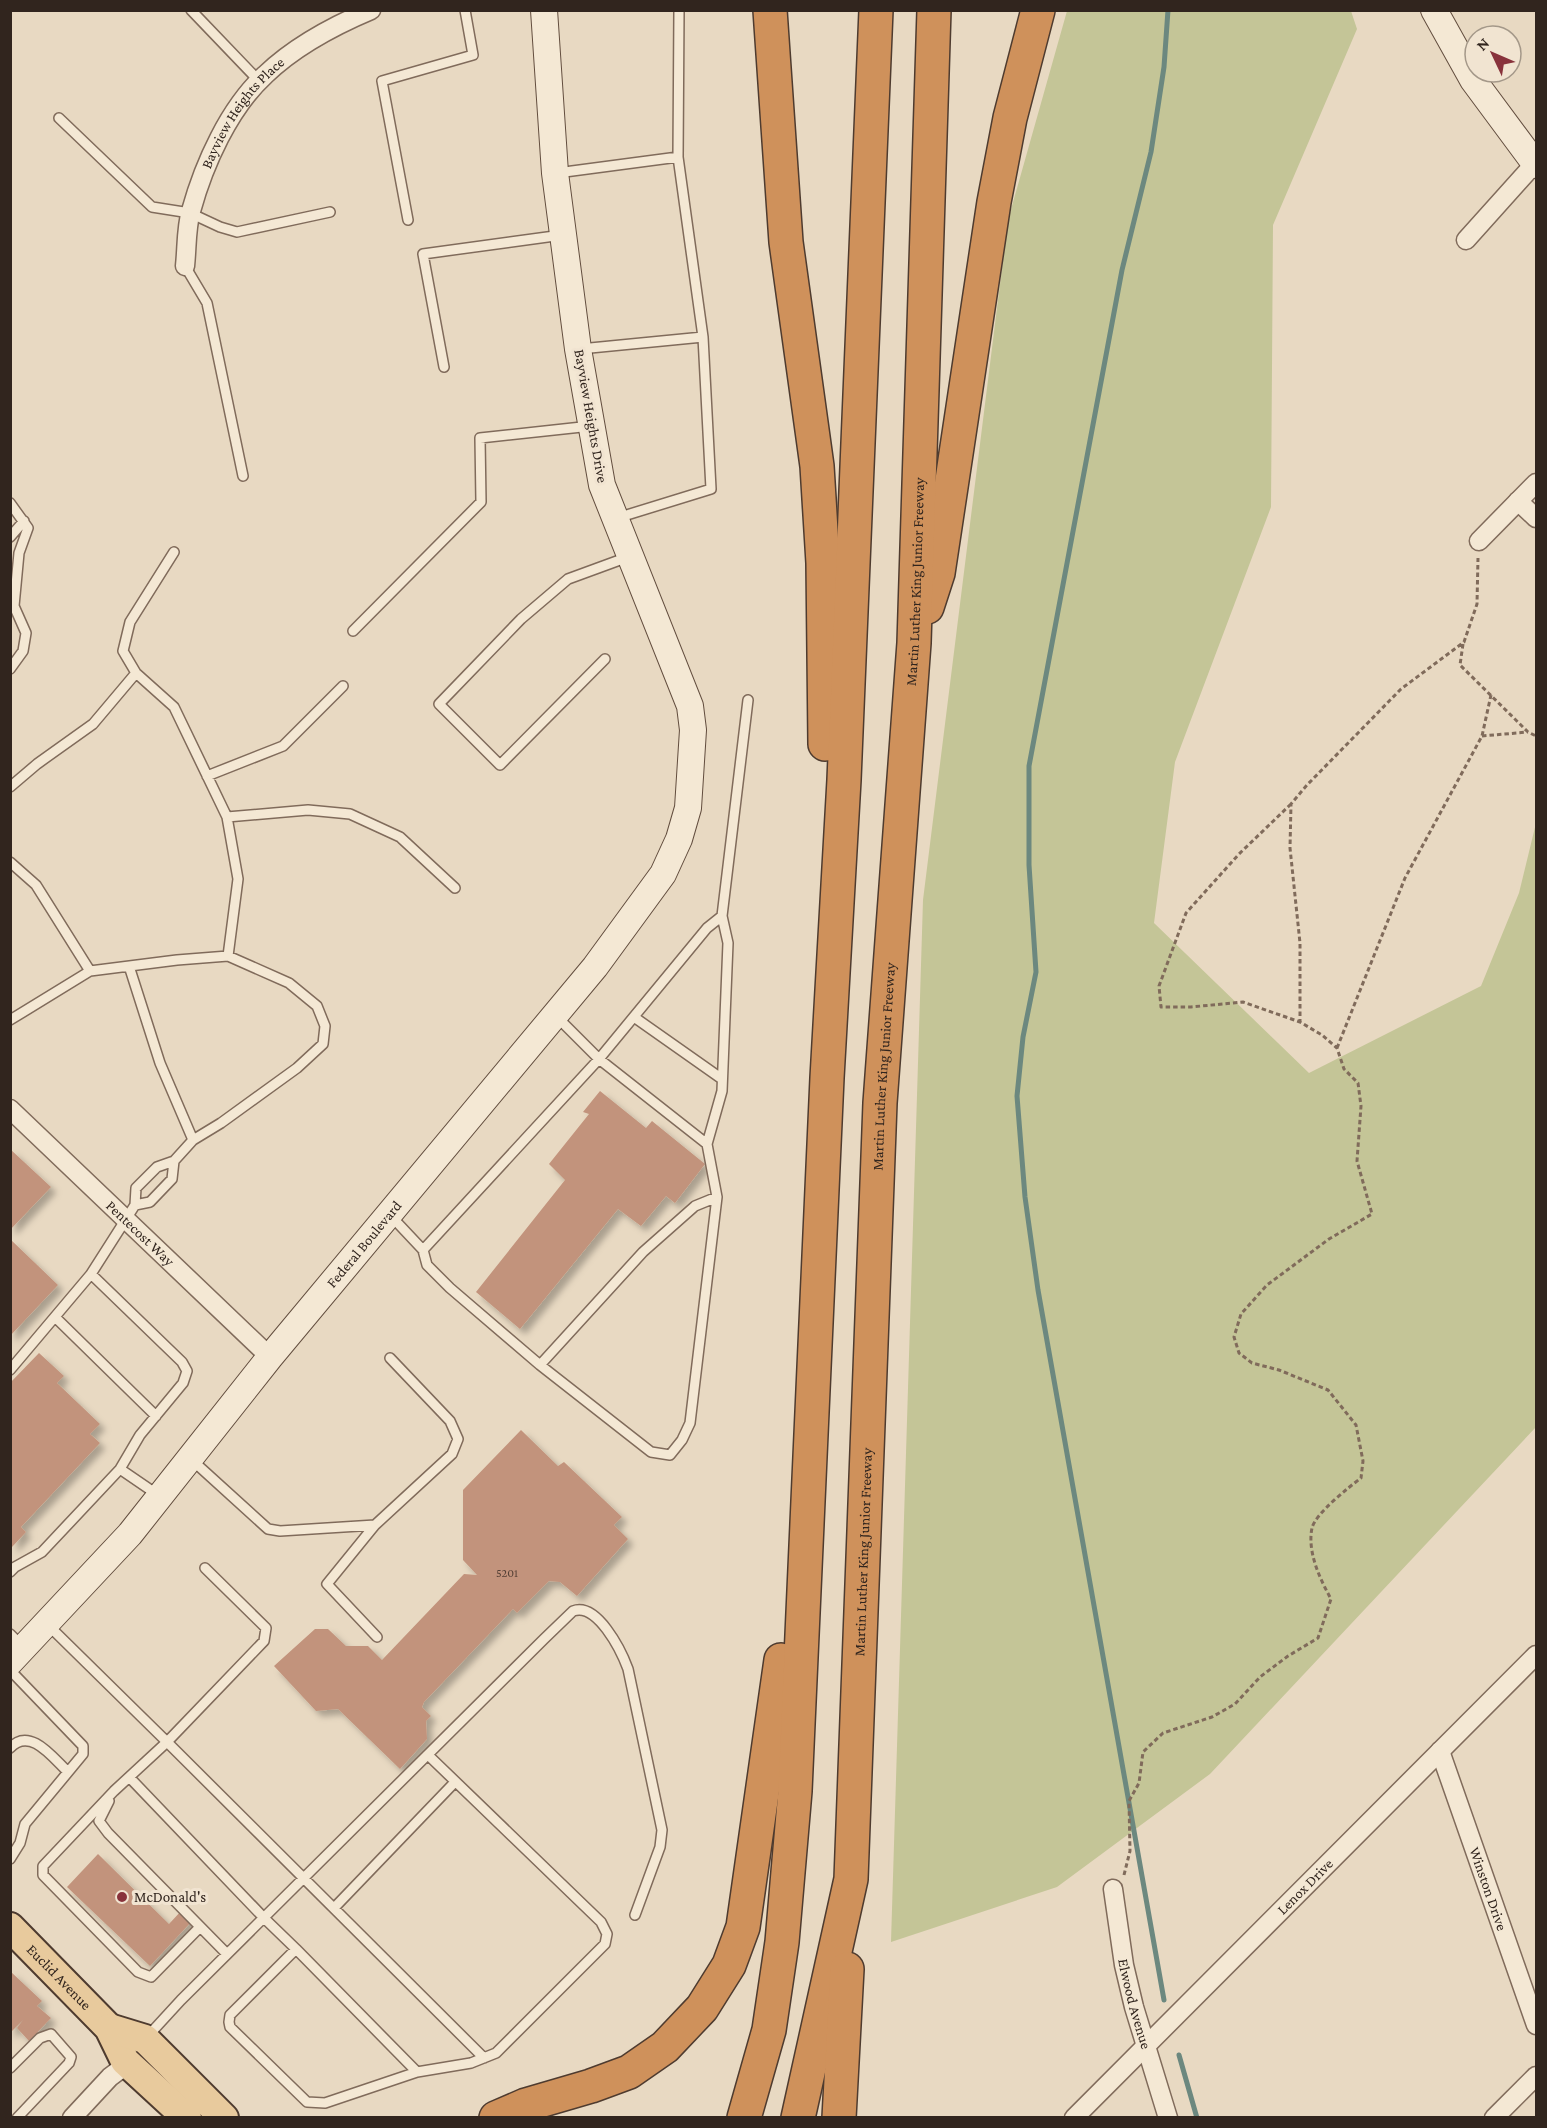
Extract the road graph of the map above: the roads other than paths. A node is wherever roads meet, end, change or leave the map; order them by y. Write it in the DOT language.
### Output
graph roads {
  1 [pos="191,10"];
  2 [pos="371,10"];
  3 [pos="465,10"];
  4 [pos="544,10"];
  5 [pos="679,10"];
  6 [pos="770,10"];
  7 [pos="876,10"];
  8 [pos="934,10"];
  9 [pos="1038,10"];
  10 [pos="1434,10"];
  11 [pos="259,81"];
  12 [pos="59,118"];
  13 [pos="678,157"];
  14 [pos="1536,163"];
  15 [pos="555,173"];
  16 [pos="330,212"];
  17 [pos="190,213"];
  18 [pos="408,220"];
  19 [pos="564,235"];
  20 [pos="1466,240"];
  21 [pos="184,266"];
  22 [pos="703,336"];
  23 [pos="578,349"];
  24 [pos="444,367"];
  25 [pos="593,426"];
  26 [pos="243,476"];
  27 [pos="1536,483"];
  28 [pos="1518,501"];
  29 [pos="10,502"];
  30 [pos="615,518"];
  31 [pos="1536,518"];
  32 [pos="24,521"];
  33 [pos="10,537"];
  34 [pos="1479,541"];
  35 [pos="174,552"];
  36 [pos="631,556"];
  37 [pos="353,631"];
  38 [pos="914,643"];
  39 [pos="605,659"];
  40 [pos="10,669"];
  41 [pos="136,673"];
  42 [pos="342,686"];
  43 [pos="748,700"];
  44 [pos="207,776"];
  45 [pos="10,788"];
  46 [pos="688,808"];
  47 [pos="228,817"];
  48 [pos="10,862"];
  49 [pos="455,888"];
  50 [pos="722,916"];
  51 [pos="228,956"];
  52 [pos="129,966"];
  53 [pos="90,971"];
  54 [pos="555,1015"];
  55 [pos="634,1017"];
  56 [pos="10,1020"];
  57 [pos="599,1059"];
  58 [pos="827,1078"];
  59 [pos="722,1079"];
  60 [pos="10,1109"];
  61 [pos="193,1140"];
  62 [pos="707,1144"];
  63 [pos="174,1161"];
  64 [pos="717,1197"];
  65 [pos="130,1212"];
  66 [pos="390,1214"];
  67 [pos="423,1250"];
  68 [pos="91,1274"];
  69 [pos="55,1317"];
  70 [pos="270,1358"];
  71 [pos="390,1358"];
  72 [pos="540,1365"];
  73 [pos="10,1370"];
  74 [pos="156,1416"];
  75 [pos="811,1429"];
  76 [pos="190,1458"];
  77 [pos="120,1469"];
  78 [pos="159,1497"];
  79 [pos="375,1526"];
  80 [pos="12,1567"];
  81 [pos="205,1568"];
  82 [pos="46,1623"];
  83 [pos="377,1637"];
  84 [pos="15,1648"];
  85 [pos="1536,1655"];
  86 [pos="10,1670"];
  87 [pos="167,1742"];
  88 [pos="10,1748"];
  89 [pos="1440,1751"];
  90 [pos="428,1755"];
  91 [pos="68,1772"];
  92 [pos="130,1778"];
  93 [pos="455,1782"];
  94 [pos="114,1791"];
  95 [pos="10,1829"];
  96 [pos="21,1834"];
  97 [pos="10,1859"];
  98 [pos="304,1878"];
  99 [pos="851,1879"];
  100 [pos="1113,1889"];
  101 [pos="334,1908"];
  102 [pos="635,1915"];
  103 [pos="264,1918"];
  104 [pos="10,1927"];
  105 [pos="200,1927"];
  106 [pos="296,1948"];
  107 [pos="227,1954"];
  108 [pos="1536,2025"];
  109 [pos="109,2028"];
  110 [pos="145,2039"];
  111 [pos="1145,2046"];
  112 [pos="484,2058"];
  113 [pos="125,2061"];
  114 [pos="10,2068"];
  115 [pos="417,2072"];
  116 [pos="1536,2076"];
  117 [pos="205,2111"];
  118 [pos="16,2118"];
  119 [pos="72,2118"];
  120 [pos="496,2118"];
  121 [pos="744,2118"];
  122 [pos="798,2118"];
  123 [pos="839,2118"];
  124 [pos="1074,2118"];
  125 [pos="1168,2118"];
  126 [pos="1494,2118"];
  1 -- 11 [label="lane"];
  2 -- 11 [label="street, Bayview Heights Place"];
  3 -- 18 [label="lane"];
  4 -- 15 [label="main road, Bayview Heights Drive"];
  5 -- 13 [label="lane"];
  6 -- 58 [label="highway"];
  7 -- 58 [label="highway"];
  8 -- 38 [label="highway, Martin Luther King Junior Freeway"];
  9 -- 38 [label="highway"];
  10 -- 14 [label="main road"];
  11 -- 17 [label="street, Bayview Heights Place"];
  12 -- 17 [label="lane"];
  13 -- 15 [label="lane"];
  13 -- 22 [label="lane"];
  14 -- 20 [label="street"];
  15 -- 19 [label="main road, Bayview Heights Drive"];
  16 -- 17 [label="lane"];
  17 -- 21 [label="street, Bayview Heights Place"];
  19 -- 23 [label="main road, Bayview Heights Drive"];
  19 -- 24 [label="lane"];
  21 -- 26 [label="lane"];
  22 -- 23 [label="lane"];
  22 -- 30 [label="lane"];
  23 -- 25 [label="main road, Bayview Heights Drive"];
  25 -- 30 [label="main road, Bayview Heights Drive"];
  25 -- 37 [label="lane"];
  27 -- 28 [label="street"];
  28 -- 31 [label="street"];
  28 -- 34 [label="street"];
  29 -- 32 [label="lane"];
  30 -- 36 [label="main road, Bayview Heights Drive"];
  32 -- 33 [label="lane"];
  32 -- 40 [label="lane"];
  35 -- 41 [label="lane"];
  36 -- 39 [label="lane"];
  36 -- 46 [label="main road, Bayview Heights Drive"];
  38 -- 99 [label="highway, Martin Luther King Junior Freeway"];
  41 -- 44 [label="lane"];
  41 -- 45 [label="lane"];
  42 -- 44 [label="lane"];
  43 -- 50 [label="lane"];
  44 -- 47 [label="lane"];
  46 -- 54 [label="main road, Federal Boulevard"];
  47 -- 49 [label="lane"];
  47 -- 51 [label="lane"];
  48 -- 53 [label="lane"];
  50 -- 55 [label="lane"];
  50 -- 59 [label="lane"];
  51 -- 52 [label="lane"];
  51 -- 61 [label="lane"];
  52 -- 53 [label="lane"];
  52 -- 61 [label="lane"];
  53 -- 56 [label="lane"];
  54 -- 57 [label="lane"];
  54 -- 66 [label="main road, Federal Boulevard"];
  55 -- 57 [label="lane"];
  55 -- 59 [label="lane"];
  57 -- 62 [label="lane"];
  57 -- 67 [label="lane"];
  58 -- 75 [label="highway"];
  59 -- 62 [label="lane"];
  60 -- 65 [label="street, Pentecost Way"];
  61 -- 63 [label="lane"];
  62 -- 64 [label="lane"];
  63 -- 65 [label="lane"];
  63 -- 65 [label="lane"];
  64 -- 72 [label="lane"];
  64 -- 72 [label="lane"];
  65 -- 68 [label="lane"];
  65 -- 70 [label="street, Pentecost Way"];
  66 -- 67 [label="lane"];
  66 -- 70 [label="main road, Federal Boulevard"];
  67 -- 72 [label="lane"];
  68 -- 69 [label="lane"];
  68 -- 74 [label="lane"];
  69 -- 73 [label="lane"];
  69 -- 74 [label="lane"];
  70 -- 76 [label="main road, Federal Boulevard"];
  71 -- 79 [label="lane"];
  74 -- 77 [label="lane"];
  75 -- 120 [label="highway"];
  75 -- 121 [label="highway"];
  76 -- 78 [label="main road, Federal Boulevard"];
  76 -- 79 [label="lane"];
  77 -- 78 [label="lane"];
  77 -- 80 [label="lane"];
  78 -- 82 [label="main road, Federal Boulevard"];
  79 -- 83 [label="lane"];
  81 -- 87 [label="lane"];
  82 -- 84 [label="main road, Federal Boulevard"];
  82 -- 87 [label="lane"];
  85 -- 89 [label="street, Lenox Drive"];
  86 -- 91 [label="lane"];
  87 -- 92 [label="lane"];
  87 -- 98 [label="lane"];
  88 -- 91 [label="lane"];
  89 -- 108 [label="street, Winston Drive"];
  89 -- 111 [label="street, Lenox Drive"];
  90 -- 93 [label="lane"];
  90 -- 98 [label="lane"];
  90 -- 102 [label="lane"];
  91 -- 96 [label="lane"];
  92 -- 94 [label="lane"];
  92 -- 103 [label="lane"];
  93 -- 101 [label="lane"];
  93 -- 112 [label="lane"];
  94 -- 105 [label="lane"];
  94 -- 105 [label="lane"];
  95 -- 96 [label="lane"];
  96 -- 97 [label="lane"];
  98 -- 101 [label="lane"];
  98 -- 103 [label="lane"];
  99 -- 122 [label="highway, Martin Luther King Junior Freeway"];
  99 -- 123 [label="highway"];
  100 -- 111 [label="street, Elwood Avenue"];
  101 -- 112 [label="lane"];
  103 -- 106 [label="lane"];
  103 -- 107 [label="lane"];
  104 -- 109 [label="main road, Euclid Avenue"];
  105 -- 107 [label="lane"];
  106 -- 115 [label="lane"];
  106 -- 115 [label="lane"];
  107 -- 110 [label="lane"];
  109 -- 110 [label="main road, Euclid Avenue"];
  109 -- 113 [label="main road, Euclid Avenue"];
  110 -- 117 [label="main road, Euclid Avenue"];
  111 -- 124 [label="street, Lenox Drive"];
  111 -- 125 [label="street, Elwood Avenue"];
  112 -- 115 [label="lane"];
  113 -- 117 [label="main road, Euclid Avenue"];
  113 -- 119 [label="street"];
  114 -- 118 [label="lane"];
  116 -- 126 [label="street"];
}
